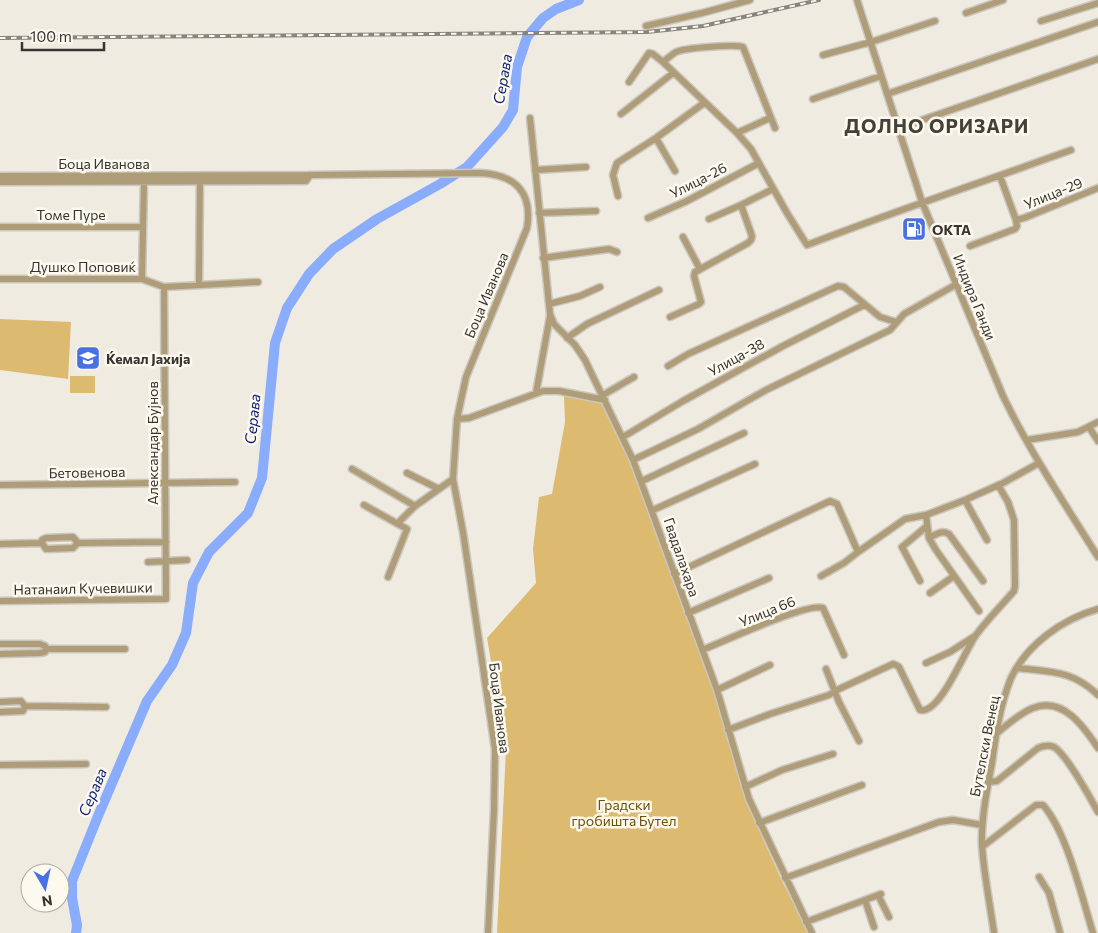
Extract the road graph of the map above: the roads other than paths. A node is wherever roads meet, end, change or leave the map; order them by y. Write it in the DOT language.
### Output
graph roads {
  1 [pos="750,0"];
  2 [pos="857,0"];
  3 [pos="1003,0"];
  4 [pos="1098,3"];
  5 [pos="966,13"];
  6 [pos="934,21"];
  7 [pos="1041,21"];
  8 [pos="1098,22"];
  9 [pos="646,26"];
  10 [pos="871,42"];
  11 [pos="823,55"];
  12 [pos="1098,59"];
  13 [pos="662,62"];
  14 [pos="673,73"];
  15 [pos="881,76"];
  16 [pos="629,82"];
  17 [pos="887,94"];
  18 [pos="813,99"];
  19 [pos="704,102"];
  20 [pos="621,114"];
  21 [pos="530,118"];
  22 [pos="770,118"];
  23 [pos="776,128"];
  24 [pos="899,128"];
  25 [pos="737,133"];
  26 [pos="656,138"];
  27 [pos="1071,150"];
  28 [pos="759,163"];
  29 [pos="586,167"];
  30 [pos="535,170"];
  31 [pos="675,171"];
  32 [pos="0,176"];
  33 [pos="1000,176"];
  34 [pos="200,178"];
  35 [pos="44,179"];
  36 [pos="0,182"];
  37 [pos="144,182"];
  38 [pos="1098,188"];
  39 [pos="773,189"];
  40 [pos="618,196"];
  41 [pos="527,202"];
  42 [pos="922,202"];
  43 [pos="741,205"];
  44 [pos="539,209"];
  45 [pos="596,211"];
  46 [pos="648,218"];
  47 [pos="709,219"];
  48 [pos="1016,220"];
  49 [pos="0,227"];
  50 [pos="143,227"];
  51 [pos="683,237"];
  52 [pos="970,246"];
  53 [pos="617,252"];
  54 [pos="544,258"];
  55 [pos="700,269"];
  56 [pos="0,279"];
  57 [pos="142,279"];
  58 [pos="258,282"];
  59 [pos="199,284"];
  60 [pos="957,284"];
  61 [pos="164,286"];
  62 [pos="600,287"];
  63 [pos="659,290"];
  64 [pos="549,304"];
  65 [pos="864,304"];
  66 [pos="550,314"];
  67 [pos="670,317"];
  68 [pos="896,322"];
  69 [pos="567,338"];
  70 [pos="668,366"];
  71 [pos="634,377"];
  72 [pos="536,393"];
  73 [pos="604,398"];
  74 [pos="457,419"];
  75 [pos="1098,422"];
  76 [pos="1089,427"];
  77 [pos="744,433"];
  78 [pos="623,437"];
  79 [pos="1027,440"];
  80 [pos="1098,441"];
  81 [pos="633,460"];
  82 [pos="1039,463"];
  83 [pos="755,464"];
  84 [pos="352,469"];
  85 [pos="408,473"];
  86 [pos="452,479"];
  87 [pos="642,481"];
  88 [pos="234,482"];
  89 [pos="165,483"];
  90 [pos="0,485"];
  91 [pos="998,485"];
  92 [pos="439,489"];
  93 [pos="965,500"];
  94 [pos="364,505"];
  95 [pos="415,506"];
  96 [pos="653,510"];
  97 [pos="926,515"];
  98 [pos="398,523"];
  99 [pos="927,526"];
  100 [pos="929,538"];
  101 [pos="987,540"];
  102 [pos="166,542"];
  103 [pos="42,543"];
  104 [pos="78,543"];
  105 [pos="0,544"];
  106 [pos="858,552"];
  107 [pos="1098,557"];
  108 [pos="187,560"];
  109 [pos="166,561"];
  110 [pos="148,562"];
  111 [pos="674,574"];
  112 [pos="821,576"];
  113 [pos="954,576"];
  114 [pos="388,577"];
  115 [pos="769,578"];
  116 [pos="920,581"];
  117 [pos="983,581"];
  118 [pos="930,593"];
  119 [pos="166,599"];
  120 [pos="0,601"];
  121 [pos="979,610"];
  122 [pos="1098,610"];
  123 [pos="688,613"];
  124 [pos="975,636"];
  125 [pos="0,644"];
  126 [pos="46,649"];
  127 [pos="125,649"];
  128 [pos="702,650"];
  129 [pos="0,654"];
  130 [pos="844,655"];
  131 [pos="926,663"];
  132 [pos="770,665"];
  133 [pos="1017,668"];
  134 [pos="826,669"];
  135 [pos="717,690"];
  136 [pos="835,692"];
  137 [pos="1098,695"];
  138 [pos="0,702"];
  139 [pos="25,706"];
  140 [pos="106,706"];
  141 [pos="0,712"];
  142 [pos="728,730"];
  143 [pos="997,733"];
  144 [pos="859,741"];
  145 [pos="1098,748"];
  146 [pos="833,754"];
  147 [pos="86,764"];
  148 [pos="0,765"];
  149 [pos="988,782"];
  150 [pos="862,785"];
  151 [pos="745,787"];
  152 [pos="1098,812"];
  153 [pos="759,823"];
  154 [pos="982,825"];
  155 [pos="982,847"];
  156 [pos="1039,877"];
  157 [pos="785,878"];
  158 [pos="865,900"];
  159 [pos="889,916"];
  160 [pos="806,922"];
  161 [pos="874,927"];
  162 [pos="488,933"];
  163 [pos="812,933"];
  164 [pos="994,933"];
  165 [pos="1060,933"];
  166 [pos="1093,933"];
  1 -- 9 [label="street"];
  2 -- 10 [label="street, Индира Ганди"];
  3 -- 5 [label="street"];
  4 -- 7 [label="street"];
  6 -- 10 [label="street"];
  8 -- 17 [label="street"];
  10 -- 11 [label="street"];
  10 -- 15 [label="street, Индира Ганди"];
  12 -- 24 [label="street"];
  13 -- 14 [label="street"];
  13 -- 16 [label="street"];
  13 -- 22 [label="street"];
  14 -- 19 [label="street"];
  14 -- 20 [label="street"];
  15 -- 17 [label="street, Индира Ганди"];
  15 -- 18 [label="street"];
  17 -- 24 [label="street, Индира Ганди"];
  19 -- 25 [label="street"];
  19 -- 26 [label="street"];
  21 -- 30 [label="street, Гвадалахара"];
  22 -- 23 [label="street"];
  22 -- 25 [label="street"];
  24 -- 42 [label="street, Индира Ганди"];
  25 -- 28 [label="street"];
  26 -- 31 [label="street"];
  26 -- 40 [label="street"];
  27 -- 33 [label="street"];
  28 -- 39 [label="street"];
  28 -- 46 [label="street, Улица-26"];
  29 -- 30 [label="street"];
  30 -- 44 [label="street, Гвадалахара"];
  32 -- 35 [label="street, Боца Иванова"];
  33 -- 42 [label="street"];
  33 -- 48 [label="street"];
  34 -- 35 [label="street, Боца Иванова"];
  34 -- 37 [label="street"];
  34 -- 41 [label="street"];
  34 -- 59 [label="street"];
  35 -- 36 [label="street"];
  35 -- 37 [label="street"];
  37 -- 50 [label="street"];
  38 -- 48 [label="street, Улица-29"];
  39 -- 42 [label="street"];
  39 -- 43 [label="street"];
  41 -- 44 [label="street"];
  41 -- 74 [label="street, Боца Иванова"];
  42 -- 60 [label="street, Индира Ганди"];
  43 -- 47 [label="street"];
  43 -- 55 [label="street"];
  44 -- 45 [label="street"];
  44 -- 54 [label="street, Гвадалахара"];
  48 -- 52 [label="street, Улица-29"];
  49 -- 50 [label="street, Томе Пуре"];
  50 -- 57 [label="street"];
  51 -- 55 [label="street"];
  53 -- 54 [label="street"];
  54 -- 64 [label="street, Гвадалахара"];
  55 -- 67 [label="street"];
  56 -- 57 [label="street, Душко Поповиќ"];
  57 -- 61 [label="street, Душко Поповиќ"];
  58 -- 59 [label="street"];
  59 -- 61 [label="street"];
  60 -- 68 [label="street"];
  60 -- 79 [label="street, Индира Ганди"];
  61 -- 89 [label="street, Александар Бујнов"];
  62 -- 64 [label="street"];
  63 -- 69 [label="street"];
  64 -- 66 [label="street, Гвадалахара"];
  65 -- 68 [label="street"];
  65 -- 70 [label="street"];
  65 -- 78 [label="street, Улица-38"];
  66 -- 69 [label="street, Гвадалахара"];
  66 -- 72 [label="street"];
  68 -- 81 [label="street"];
  69 -- 73 [label="street, Гвадалахара"];
  71 -- 73 [label="street"];
  72 -- 73 [label="street"];
  72 -- 74 [label="street"];
  73 -- 78 [label="street, Гвадалахара"];
  74 -- 86 [label="street, Боца Иванова"];
  75 -- 76 [label="street"];
  76 -- 79 [label="street"];
  76 -- 80 [label="street"];
  77 -- 87 [label="street"];
  78 -- 81 [label="street, Гвадалахара"];
  79 -- 82 [label="street, Индира Ганди"];
  81 -- 87 [label="street, Гвадалахара"];
  82 -- 91 [label="street"];
  82 -- 107 [label="street, Индира Ганди"];
  83 -- 96 [label="street"];
  84 -- 95 [label="street"];
  85 -- 92 [label="street"];
  86 -- 92 [label="street"];
  86 -- 162 [label="street, Боца Иванова"];
  87 -- 96 [label="street, Гвадалахара"];
  88 -- 89 [label="street, Бетовенова"];
  89 -- 90 [label="street, Бетовенова"];
  89 -- 102 [label="street, Александар Бујнов"];
  91 -- 93 [label="street"];
  91 -- 124 [label="street"];
  92 -- 95 [label="street"];
  93 -- 97 [label="street"];
  93 -- 101 [label="street"];
  94 -- 98 [label="street"];
  95 -- 98 [label="street"];
  96 -- 111 [label="street, Гвадалахара"];
  97 -- 99 [label="street"];
  97 -- 106 [label="street"];
  98 -- 114 [label="street"];
  99 -- 100 [label="street"];
  99 -- 116 [label="street"];
  100 -- 113 [label="street"];
  100 -- 117 [label="street"];
  102 -- 104 [label="street"];
  102 -- 109 [label="street, Александар Бујнов"];
  103 -- 104 [label="street"];
  103 -- 104 [label="street"];
  103 -- 105 [label="street"];
  106 -- 111 [label="street"];
  106 -- 112 [label="street"];
  108 -- 109 [label="street"];
  109 -- 110 [label="street"];
  109 -- 119 [label="street, Александар Бујнов"];
  111 -- 123 [label="street, Гвадалахара"];
  113 -- 118 [label="street"];
  113 -- 121 [label="street"];
  115 -- 123 [label="street"];
  119 -- 120 [label="street, Натанаил Кучевишки"];
  122 -- 133 [label="street, Бутелски Венец"];
  123 -- 128 [label="street, Гвадалахара"];
  124 -- 131 [label="street"];
  124 -- 136 [label="street"];
  125 -- 126 [label="street"];
  126 -- 127 [label="street"];
  126 -- 129 [label="street"];
  128 -- 130 [label="street, Улица 66"];
  128 -- 135 [label="street, Гвадалахара"];
  132 -- 135 [label="street"];
  133 -- 137 [label="street"];
  133 -- 143 [label="street, Бутелски Венец"];
  134 -- 136 [label="street"];
  135 -- 142 [label="street, Гвадалахара"];
  136 -- 142 [label="street"];
  136 -- 144 [label="street"];
  138 -- 139 [label="street"];
  139 -- 140 [label="street"];
  139 -- 141 [label="street"];
  142 -- 151 [label="street, Гвадалахара"];
  143 -- 145 [label="street"];
  143 -- 149 [label="street, Бутелски Венец"];
  146 -- 151 [label="street"];
  147 -- 148 [label="street"];
  149 -- 152 [label="street"];
  149 -- 154 [label="street, Бутелски Венец"];
  150 -- 153 [label="street"];
  151 -- 153 [label="street, Гвадалахара"];
  153 -- 157 [label="street, Гвадалахара"];
  154 -- 155 [label="street, Бутелски Венец"];
  154 -- 157 [label="street"];
  155 -- 164 [label="street, Бутелски Венец"];
  155 -- 166 [label="street"];
  156 -- 165 [label="street"];
  157 -- 160 [label="street, Гвадалахара"];
  158 -- 159 [label="street"];
  158 -- 160 [label="street"];
  158 -- 161 [label="street"];
  160 -- 163 [label="street, Гвадалахара"];
}
